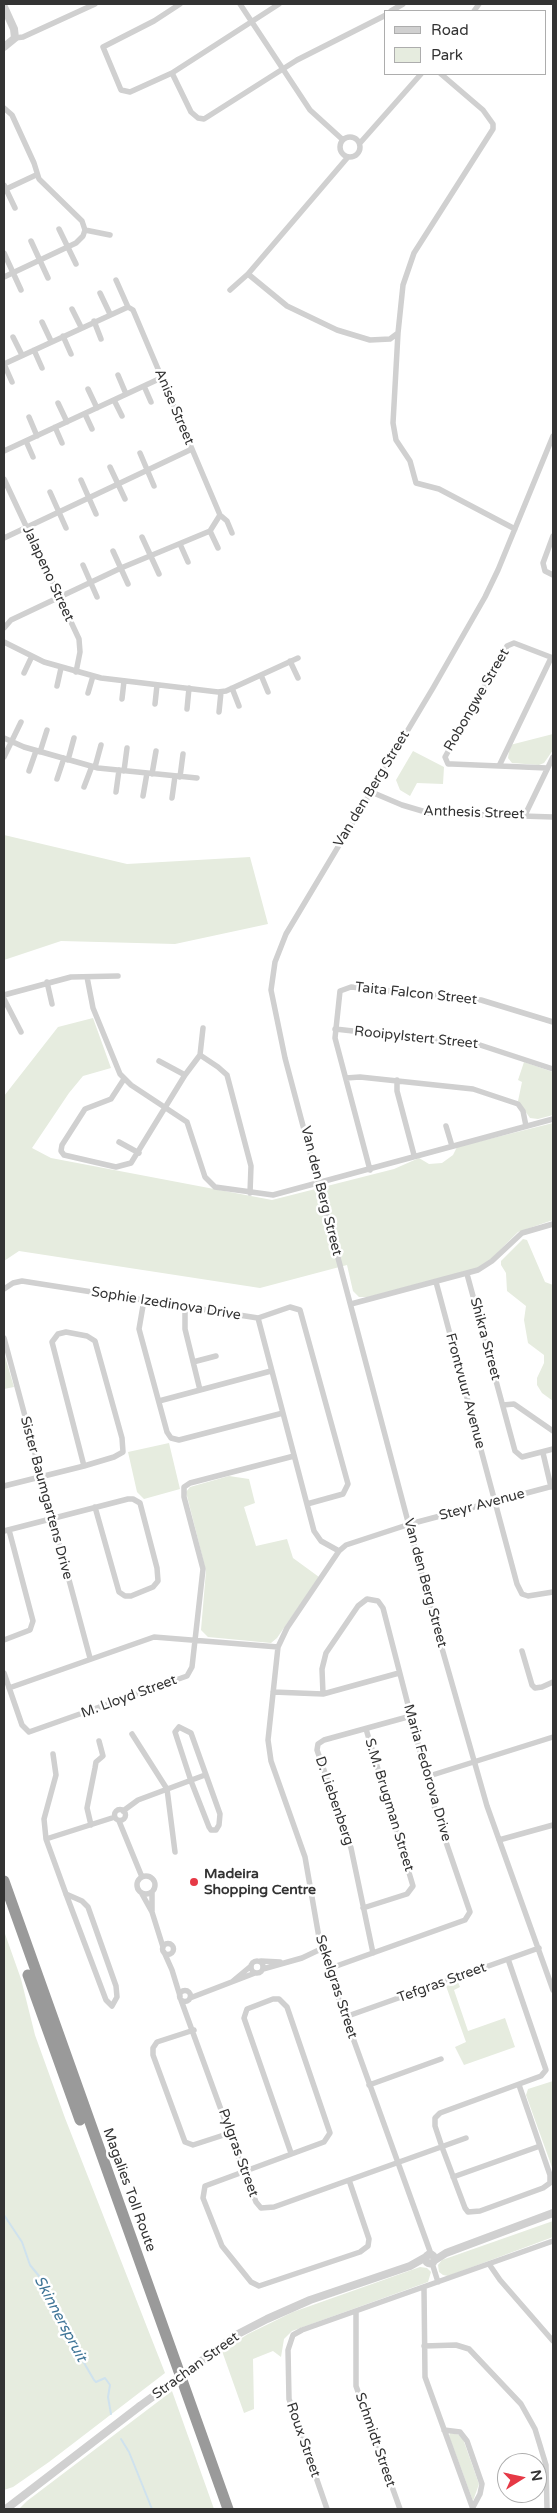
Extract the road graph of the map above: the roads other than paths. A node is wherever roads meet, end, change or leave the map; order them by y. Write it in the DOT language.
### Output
graph roads {
  1 [pos="96,4"];
  2 [pos="180,4"];
  3 [pos="240,4"];
  4 [pos="279,4"];
  5 [pos="4,7"];
  6 [pos="384,16"];
  7 [pos="251,21"];
  8 [pos="15,38"];
  9 [pos="4,47"];
  10 [pos="283,68"];
  11 [pos="172,73"];
  12 [pos="420,75"];
  13 [pos="442,75"];
  14 [pos="4,109"];
  15 [pos="343,140"];
  16 [pos="360,143"];
  17 [pos="348,157"];
  18 [pos="36,175"];
  19 [pos="4,188"];
  20 [pos="15,208"];
  21 [pos="60,229"];
  22 [pos="85,230"];
  23 [pos="110,235"];
  24 [pos="31,241"];
  25 [pos="68,247"];
  26 [pos="4,253"];
  27 [pos="40,260"];
  28 [pos="76,264"];
  29 [pos="13,272"];
  30 [pos="248,274"];
  31 [pos="4,277"];
  32 [pos="48,278"];
  33 [pos="116,280"];
  34 [pos="20,290"];
  35 [pos="230,290"];
  36 [pos="100,293"];
  37 [pos="128,307"];
  38 [pos="72,309"];
  39 [pos="110,314"];
  40 [pos="94,321"];
  41 [pos="42,322"];
  42 [pos="81,327"];
  43 [pos="398,333"];
  44 [pos="13,336"];
  45 [pos="63,336"];
  46 [pos="101,339"];
  47 [pos="51,341"];
  48 [pos="34,350"];
  49 [pos="71,354"];
  50 [pos="22,355"];
  51 [pos="4,364"];
  52 [pos="42,368"];
  53 [pos="118,375"];
  54 [pos="161,378"];
  55 [pos="12,382"];
  56 [pos="144,386"];
  57 [pos="88,389"];
  58 [pos="126,394"];
  59 [pos="114,400"];
  60 [pos="151,402"];
  61 [pos="58,403"];
  62 [pos="97,408"];
  63 [pos="85,414"];
  64 [pos="122,416"];
  65 [pos="29,417"];
  66 [pos="67,422"];
  67 [pos="55,427"];
  68 [pos="92,429"];
  69 [pos="37,436"];
  70 [pos="553,436"];
  71 [pos="26,441"];
  72 [pos="62,443"];
  73 [pos="192,449"];
  74 [pos="4,451"];
  75 [pos="140,453"];
  76 [pos="33,457"];
  77 [pos="110,467"];
  78 [pos="147,470"];
  79 [pos="4,479"];
  80 [pos="81,480"];
  81 [pos="118,484"];
  82 [pos="154,486"];
  83 [pos="50,492"];
  84 [pos="89,498"];
  85 [pos="125,499"];
  86 [pos="59,512"];
  87 [pos="96,514"];
  88 [pos="220,515"];
  89 [pos="26,527"];
  90 [pos="66,528"];
  91 [pos="515,529"];
  92 [pos="210,531"];
  93 [pos="232,533"];
  94 [pos="142,536"];
  95 [pos="553,536"];
  96 [pos="4,538"];
  97 [pos="180,544"];
  98 [pos="218,548"];
  99 [pos="112,550"];
  100 [pos="152,556"];
  101 [pos="188,562"];
  102 [pos="83,565"];
  103 [pos="120,568"];
  104 [pos="159,574"];
  105 [pos="553,575"];
  106 [pos="91,582"];
  107 [pos="128,584"];
  108 [pos="97,597"];
  109 [pos="60,598"];
  110 [pos="4,628"];
  111 [pos="4,642"];
  112 [pos="32,656"];
  113 [pos="298,658"];
  114 [pos="552,658"];
  115 [pos="290,661"];
  116 [pos="61,668"];
  117 [pos="76,672"];
  118 [pos="24,673"];
  119 [pos="261,675"];
  120 [pos="93,676"];
  121 [pos="298,678"];
  122 [pos="124,681"];
  123 [pos="157,685"];
  124 [pos="57,686"];
  125 [pos="189,688"];
  126 [pos="232,688"];
  127 [pos="221,692"];
  128 [pos="268,692"];
  129 [pos="88,693"];
  130 [pos="122,699"];
  131 [pos="155,704"];
  132 [pos="239,706"];
  133 [pos="187,709"];
  134 [pos="220,712"];
  135 [pos="21,722"];
  136 [pos="47,730"];
  137 [pos="4,738"];
  138 [pos="74,738"];
  139 [pos="11,742"];
  140 [pos="101,745"];
  141 [pos="127,748"];
  142 [pos="38,751"];
  143 [pos="156,751"];
  144 [pos="183,754"];
  145 [pos="553,756"];
  146 [pos="4,757"];
  147 [pos="66,759"];
  148 [pos="500,764"];
  149 [pos="93,766"];
  150 [pos="547,768"];
  151 [pos="122,770"];
  152 [pos="29,771"];
  153 [pos="149,773"];
  154 [pos="178,776"];
  155 [pos="57,778"];
  156 [pos="197,778"];
  157 [pos="84,787"];
  158 [pos="369,791"];
  159 [pos="116,792"];
  160 [pos="143,796"];
  161 [pos="172,798"];
  162 [pos="525,815"];
  163 [pos="553,817"];
  164 [pos="118,976"];
  165 [pos="87,977"];
  166 [pos="47,982"];
  167 [pos="4,997"];
  168 [pos="52,1004"];
  169 [pos="553,1022"];
  170 [pos="204,1028"];
  171 [pos="335,1029"];
  172 [pos="21,1032"];
  173 [pos="200,1055"];
  174 [pos="159,1061"];
  175 [pos="553,1069"];
  176 [pos="185,1075"];
  177 [pos="346,1078"];
  178 [pos="124,1079"];
  179 [pos="397,1080"];
  180 [pos="166,1108"];
  181 [pos="553,1119"];
  182 [pos="446,1126"];
  183 [pos="526,1126"];
  184 [pos="119,1142"];
  185 [pos="452,1146"];
  186 [pos="138,1153"];
  187 [pos="414,1155"];
  188 [pos="370,1170"];
  189 [pos="319,1184"];
  190 [pos="250,1194"];
  191 [pos="553,1224"];
  192 [pos="467,1274"];
  193 [pos="436,1282"];
  194 [pos="4,1289"];
  195 [pos="144,1300"];
  196 [pos="351,1304"];
  197 [pos="185,1307"];
  198 [pos="258,1318"];
  199 [pos="4,1342"];
  200 [pos="216,1356"];
  201 [pos="193,1362"];
  202 [pos="271,1371"];
  203 [pos="200,1390"];
  204 [pos="159,1401"];
  205 [pos="503,1405"];
  206 [pos="283,1413"];
  207 [pos="553,1431"];
  208 [pos="553,1449"];
  209 [pos="543,1453"];
  210 [pos="294,1456"];
  211 [pos="84,1466"];
  212 [pos="40,1477"];
  213 [pos="4,1486"];
  214 [pos="552,1486"];
  215 [pos="494,1501"];
  216 [pos="308,1504"];
  217 [pos="95,1508"];
  218 [pos="51,1518"];
  219 [pos="410,1524"];
  220 [pos="6,1530"];
  221 [pos="339,1552"];
  222 [pos="553,1592"];
  223 [pos="4,1640"];
  224 [pos="195,1640"];
  225 [pos="278,1647"];
  226 [pos="522,1651"];
  227 [pos="90,1658"];
  228 [pos="399,1673"];
  229 [pos="4,1674"];
  230 [pos="553,1682"];
  231 [pos="8,1688"];
  232 [pos="273,1692"];
  233 [pos="323,1694"];
  234 [pos="411,1716"];
  235 [pos="366,1728"];
  236 [pos="132,1734"];
  237 [pos="553,1737"];
  238 [pos="99,1741"];
  239 [pos="53,1754"];
  240 [pos="475,1760"];
  241 [pos="205,1775"];
  242 [pos="426,1777"];
  243 [pos="191,1781"];
  244 [pos="167,1789"];
  245 [pos="123,1811"];
  246 [pos="120,1819"];
  247 [pos="91,1825"];
  248 [pos="553,1825"];
  249 [pos="46,1839"];
  250 [pos="499,1840"];
  251 [pos="175,1852"];
  252 [pos="142,1877"];
  253 [pos="4,1881"];
  254 [pos="152,1893"];
  255 [pos="66,1894"];
  256 [pos="142,1894"];
  257 [pos="4,1902"];
  258 [pos="363,1908"];
  259 [pos="152,1912"];
  260 [pos="158,1931"];
  261 [pos="170,1944"];
  262 [pos="539,1948"];
  263 [pos="321,1949"];
  264 [pos="163,1950"];
  265 [pos="172,1952"];
  266 [pos="373,1953"];
  267 [pos="508,1959"];
  268 [pos="261,1961"];
  269 [pos="285,1962"];
  270 [pos="251,1966"];
  271 [pos="263,1969"];
  272 [pos="328,1969"];
  273 [pos="172,1970"];
  274 [pos="255,1973"];
  275 [pos="175,1977"];
  276 [pos="231,1982"];
  277 [pos="553,1990"];
  278 [pos="189,1995"];
  279 [pos="181,1998"];
  280 [pos="189,2017"];
  281 [pos="345,2017"];
  282 [pos="194,2030"];
  283 [pos="440,2059"];
  284 [pos="368,2085"];
  285 [pos="519,2085"];
  286 [pos="230,2133"];
  287 [pos="466,2138"];
  288 [pos="540,2146"];
  289 [pos="442,2147"];
  290 [pos="291,2153"];
  291 [pos="396,2162"];
  292 [pos="244,2170"];
  293 [pos="453,2177"];
  294 [pos="349,2180"];
  295 [pos="553,2213"];
  296 [pos="553,2241"];
  297 [pos="430,2258"];
  298 [pos="489,2264"];
  299 [pos="438,2282"];
  300 [pos="424,2288"];
  301 [pos="356,2311"];
  302 [pos="553,2341"];
  303 [pos="424,2346"];
  304 [pos="444,2430"];
  305 [pos="6,2509"];
  306 [pos="221,2509"];
  307 [pos="228,2509"];
  308 [pos="327,2509"];
  309 [pos="400,2509"];
  310 [pos="472,2509"];
  311 [pos="547,2509"];
  1 -- 8 [label="street"];
  2 -- 11 [label="street"];
  3 -- 7 [label="street"];
  4 -- 7 [label="street"];
  5 -- 8 [label="street"];
  6 -- 10 [label="street"];
  7 -- 10 [label="street"];
  7 -- 11 [label="street"];
  8 -- 9 [label="street"];
  10 -- 11 [label="street"];
  10 -- 15 [label="street"];
  12 -- 16 [label="street"];
  13 -- 43 [label="street"];
  14 -- 18 [label="street"];
  15 -- 16 [label="street"];
  15 -- 17 [label="street"];
  16 -- 17 [label="street"];
  17 -- 30 [label="street"];
  18 -- 19 [label="street"];
  18 -- 22 [label="street"];
  19 -- 20 [label="street"];
  21 -- 25 [label="street"];
  22 -- 23 [label="street"];
  22 -- 25 [label="street"];
  24 -- 27 [label="street"];
  25 -- 27 [label="street"];
  25 -- 28 [label="street"];
  26 -- 29 [label="street"];
  27 -- 29 [label="street"];
  27 -- 32 [label="street"];
  29 -- 31 [label="street"];
  29 -- 34 [label="street"];
  30 -- 35 [label="street"];
  30 -- 43 [label="street"];
  33 -- 37 [label="street, Anise Street"];
  36 -- 39 [label="street"];
  37 -- 39 [label="street"];
  37 -- 54 [label="street, Anise Street"];
  38 -- 42 [label="street"];
  39 -- 40 [label="street"];
  40 -- 42 [label="street"];
  40 -- 46 [label="street"];
  41 -- 47 [label="street"];
  42 -- 45 [label="street"];
  43 -- 91 [label="street"];
  44 -- 50 [label="street"];
  45 -- 47 [label="street"];
  45 -- 49 [label="street"];
  47 -- 48 [label="street"];
  48 -- 50 [label="street"];
  48 -- 52 [label="street"];
  50 -- 51 [label="street"];
  51 -- 55 [label="street"];
  53 -- 58 [label="street"];
  54 -- 56 [label="street"];
  54 -- 73 [label="street, Anise Street"];
  56 -- 58 [label="street"];
  56 -- 60 [label="street"];
  57 -- 62 [label="street"];
  58 -- 59 [label="street"];
  59 -- 62 [label="street"];
  59 -- 64 [label="street"];
  61 -- 66 [label="street"];
  62 -- 63 [label="street"];
  63 -- 66 [label="street"];
  63 -- 68 [label="street"];
  65 -- 69 [label="street"];
  66 -- 67 [label="street"];
  67 -- 69 [label="street"];
  67 -- 72 [label="street"];
  69 -- 71 [label="street"];
  70 -- 91 [label="street, Van den Berg Street"];
  71 -- 74 [label="street"];
  71 -- 76 [label="street"];
  73 -- 78 [label="street"];
  73 -- 88 [label="street, Anise Street"];
  75 -- 78 [label="street"];
  77 -- 81 [label="street"];
  78 -- 81 [label="street"];
  78 -- 82 [label="street"];
  79 -- 89 [label="street, Jalapeno Street"];
  80 -- 84 [label="street"];
  81 -- 84 [label="street"];
  81 -- 85 [label="street"];
  83 -- 86 [label="street"];
  84 -- 86 [label="street"];
  84 -- 87 [label="street"];
  86 -- 89 [label="street"];
  86 -- 90 [label="street"];
  88 -- 92 [label="street"];
  88 -- 93 [label="street, Anise Street"];
  89 -- 96 [label="street"];
  89 -- 109 [label="street, Jalapeno Street"];
  91 -- 158 [label="street, Van den Berg Street"];
  92 -- 97 [label="street"];
  92 -- 98 [label="street"];
  94 -- 100 [label="street"];
  95 -- 105 [label="street"];
  97 -- 100 [label="street"];
  97 -- 101 [label="street"];
  99 -- 103 [label="street"];
  100 -- 103 [label="street"];
  100 -- 104 [label="street"];
  102 -- 106 [label="street"];
  103 -- 106 [label="street"];
  103 -- 107 [label="street"];
  106 -- 108 [label="street"];
  106 -- 109 [label="street"];
  109 -- 110 [label="street"];
  109 -- 117 [label="street, Jalapeno Street"];
  111 -- 112 [label="street"];
  112 -- 116 [label="street"];
  112 -- 118 [label="street"];
  113 -- 115 [label="street"];
  114 -- 148 [label="street"];
  114 -- 148 [label="street, Robongwe Street"];
  115 -- 119 [label="street"];
  115 -- 121 [label="street"];
  116 -- 117 [label="street"];
  116 -- 124 [label="street"];
  117 -- 120 [label="street"];
  119 -- 126 [label="street"];
  119 -- 128 [label="street"];
  120 -- 122 [label="street"];
  120 -- 129 [label="street"];
  122 -- 123 [label="street"];
  122 -- 130 [label="street"];
  123 -- 125 [label="street"];
  123 -- 131 [label="street"];
  125 -- 127 [label="street"];
  125 -- 133 [label="street"];
  126 -- 127 [label="street"];
  126 -- 132 [label="street"];
  127 -- 134 [label="street"];
  135 -- 139 [label="street"];
  136 -- 142 [label="street"];
  137 -- 139 [label="street"];
  138 -- 147 [label="street"];
  139 -- 142 [label="street"];
  139 -- 146 [label="street"];
  140 -- 149 [label="street"];
  141 -- 151 [label="street"];
  142 -- 147 [label="street"];
  142 -- 152 [label="street"];
  143 -- 153 [label="street"];
  144 -- 154 [label="street"];
  145 -- 150 [label="street"];
  147 -- 149 [label="street"];
  147 -- 155 [label="street"];
  148 -- 150 [label="street, Robongwe Street"];
  149 -- 151 [label="street"];
  149 -- 157 [label="street"];
  150 -- 162 [label="street"];
  151 -- 153 [label="street"];
  151 -- 159 [label="street"];
  153 -- 154 [label="street"];
  153 -- 160 [label="street"];
  154 -- 156 [label="street"];
  154 -- 161 [label="street"];
  158 -- 162 [label="street, Anthesis Street"];
  158 -- 189 [label="street, Van den Berg Street"];
  162 -- 163 [label="street, Anthesis Street"];
  164 -- 165 [label="street"];
  165 -- 166 [label="street"];
  165 -- 178 [label="street"];
  166 -- 167 [label="street"];
  166 -- 168 [label="street"];
  167 -- 172 [label="street"];
  169 -- 171 [label="street, Taita Falcon Street"];
  170 -- 173 [label="street"];
  171 -- 175 [label="street, Rooipylstert Street"];
  171 -- 177 [label="street, Taita Falcon Street"];
  173 -- 176 [label="street"];
  173 -- 190 [label="street"];
  174 -- 176 [label="street"];
  176 -- 180 [label="street"];
  177 -- 179 [label="street"];
  177 -- 188 [label="street, Taita Falcon Street"];
  178 -- 180 [label="street"];
  178 -- 186 [label="street"];
  179 -- 183 [label="street"];
  179 -- 187 [label="street"];
  180 -- 186 [label="street"];
  180 -- 190 [label="street"];
  181 -- 183 [label="street"];
  182 -- 185 [label="street"];
  183 -- 185 [label="street"];
  184 -- 186 [label="street"];
  185 -- 187 [label="street"];
  187 -- 188 [label="street"];
  188 -- 189 [label="street"];
  189 -- 190 [label="street"];
  189 -- 196 [label="street, Van den Berg Street"];
  191 -- 192 [label="street"];
  192 -- 193 [label="street"];
  192 -- 205 [label="street, Shikra Street"];
  193 -- 196 [label="street"];
  193 -- 215 [label="street, Frontvuur Avenue"];
  194 -- 195 [label="street, Sophie Izedinova Drive"];
  195 -- 197 [label="street, Sophie Izedinova Drive"];
  195 -- 204 [label="street"];
  196 -- 219 [label="street, Van den Berg Street"];
  197 -- 198 [label="street, Sophie Izedinova Drive"];
  197 -- 201 [label="street"];
  198 -- 202 [label="street, Sophie Izedinova Drive"];
  198 -- 216 [label="street"];
  199 -- 212 [label="street, Sister Baumgartens Drive"];
  200 -- 201 [label="street"];
  201 -- 203 [label="street"];
  202 -- 203 [label="street"];
  202 -- 206 [label="street, Sophie Izedinova Drive"];
  203 -- 204 [label="street"];
  204 -- 206 [label="street"];
  205 -- 207 [label="street"];
  205 -- 209 [label="street, Shikra Street"];
  206 -- 210 [label="street, Sophie Izedinova Drive"];
  208 -- 209 [label="street, Shikra Street"];
  209 -- 214 [label="street"];
  210 -- 216 [label="street, Sophie Izedinova Drive"];
  210 -- 224 [label="street, M. Lloyd Street"];
  211 -- 211 [label="street"];
  211 -- 212 [label="street"];
  212 -- 213 [label="street"];
  212 -- 218 [label="street, Sister Baumgartens Drive"];
  214 -- 215 [label="street, Steyr Avenue"];
  215 -- 219 [label="street, Steyr Avenue"];
  215 -- 222 [label="street, Frontvuur Avenue"];
  216 -- 221 [label="street, Sophie Izedinova Drive"];
  217 -- 217 [label="street"];
  217 -- 218 [label="street"];
  218 -- 220 [label="street"];
  218 -- 227 [label="street, Sister Baumgartens Drive"];
  219 -- 221 [label="street, Sekelgras Street"];
  219 -- 240 [label="street, Van den Berg Street"];
  220 -- 223 [label="street"];
  221 -- 225 [label="street, Sekelgras Street"];
  224 -- 225 [label="street"];
  224 -- 227 [label="street"];
  224 -- 231 [label="street, M. Lloyd Street"];
  225 -- 232 [label="street, Sekelgras Street"];
  226 -- 230 [label="street"];
  227 -- 231 [label="street"];
  228 -- 233 [label="street"];
  228 -- 233 [label="street, Maria Fedorova Drive"];
  228 -- 234 [label="street, Maria Fedorova Drive"];
  229 -- 231 [label="street"];
  232 -- 233 [label="street"];
  232 -- 263 [label="street, Sekelgras Street"];
  234 -- 235 [label="street, D. Liebenberg"];
  234 -- 242 [label="street, Maria Fedorova Drive"];
  235 -- 258 [label="street, S.M. Brugman Street"];
  235 -- 258 [label="street, D. Liebenberg"];
  236 -- 244 [label="street"];
  237 -- 240 [label="street"];
  238 -- 247 [label="street"];
  239 -- 249 [label="street"];
  240 -- 242 [label="street"];
  240 -- 250 [label="street, Van den Berg Street"];
  241 -- 243 [label="street"];
  241 -- 243 [label="street"];
  241 -- 243 [label="street"];
  242 -- 266 [label="street, Maria Fedorova Drive"];
  243 -- 244 [label="street"];
  244 -- 245 [label="street"];
  244 -- 251 [label="street"];
  245 -- 246 [label="street"];
  245 -- 246 [label="street"];
  246 -- 247 [label="street"];
  246 -- 252 [label="street"];
  247 -- 249 [label="street"];
  248 -- 250 [label="street"];
  249 -- 255 [label="street"];
  250 -- 262 [label="street, Van den Berg Street"];
  252 -- 254 [label="street"];
  252 -- 256 [label="street"];
  253 -- 307 [label="highway, Magalies Toll Route"];
  254 -- 256 [label="street"];
  254 -- 259 [label="street, Pylgras Street"];
  255 -- 255 [label="street"];
  256 -- 259 [label="street, Pylgras Street"];
  257 -- 306 [label="highway, Magalies Toll Route"];
  258 -- 266 [label="street, D. Liebenberg"];
  259 -- 260 [label="street, Pylgras Street"];
  260 -- 261 [label="street, Pylgras Street"];
  260 -- 264 [label="street, Pylgras Street"];
  261 -- 264 [label="street"];
  261 -- 265 [label="street, Pylgras Street"];
  262 -- 267 [label="street, Tefgras Street"];
  262 -- 277 [label="street, Van den Berg Street"];
  263 -- 269 [label="street"];
  263 -- 272 [label="street, Sekelgras Street"];
  264 -- 265 [label="street"];
  264 -- 273 [label="street, Pylgras Street"];
  265 -- 273 [label="street, Pylgras Street"];
  266 -- 272 [label="street, Maria Fedorova Drive"];
  267 -- 281 [label="street, Tefgras Street"];
  267 -- 285 [label="street"];
  268 -- 269 [label="street"];
  268 -- 270 [label="street"];
  268 -- 271 [label="street"];
  269 -- 271 [label="street"];
  270 -- 274 [label="street"];
  270 -- 276 [label="street"];
  271 -- 274 [label="street"];
  272 -- 281 [label="street, Sekelgras Street"];
  273 -- 275 [label="street, Pylgras Street"];
  274 -- 276 [label="street"];
  275 -- 278 [label="street, Pylgras Street"];
  275 -- 279 [label="street, Pylgras Street"];
  276 -- 278 [label="street"];
  278 -- 279 [label="street"];
  278 -- 279 [label="street"];
  278 -- 280 [label="street, Pylgras Street"];
  279 -- 280 [label="street, Pylgras Street"];
  280 -- 282 [label="street, Pylgras Street"];
  281 -- 284 [label="street, Sekelgras Street"];
  282 -- 286 [label="street, Pylgras Street"];
  282 -- 286 [label="street"];
  283 -- 284 [label="street"];
  284 -- 291 [label="street, Sekelgras Street"];
  285 -- 288 [label="street"];
  285 -- 289 [label="street"];
  286 -- 292 [label="street, Pylgras Street"];
  287 -- 289 [label="street, Pylgras Street"];
  288 -- 293 [label="street"];
  288 -- 293 [label="street"];
  289 -- 291 [label="street, Pylgras Street"];
  289 -- 293 [label="street"];
  290 -- 290 [label="street"];
  290 -- 292 [label="street"];
  291 -- 294 [label="street, Pylgras Street"];
  291 -- 297 [label="street, Sekelgras Street"];
  292 -- 294 [label="street, Pylgras Street"];
  292 -- 294 [label="street"];
  295 -- 297 [label="street, Strachan Street"];
  296 -- 298 [label="street"];
  297 -- 299 [label="street, Sekelgras Street"];
  297 -- 305 [label="street, Strachan Street, bridge"];
  298 -- 299 [label="street"];
  298 -- 302 [label="street"];
  299 -- 300 [label="street"];
  300 -- 301 [label="street"];
  300 -- 303 [label="street"];
  301 -- 308 [label="street, Roux Street"];
  301 -- 309 [label="street, Schmidt Street"];
  303 -- 304 [label="street"];
  303 -- 311 [label="street"];
  304 -- 310 [label="street"];
  304 -- 310 [label="street"];
}
